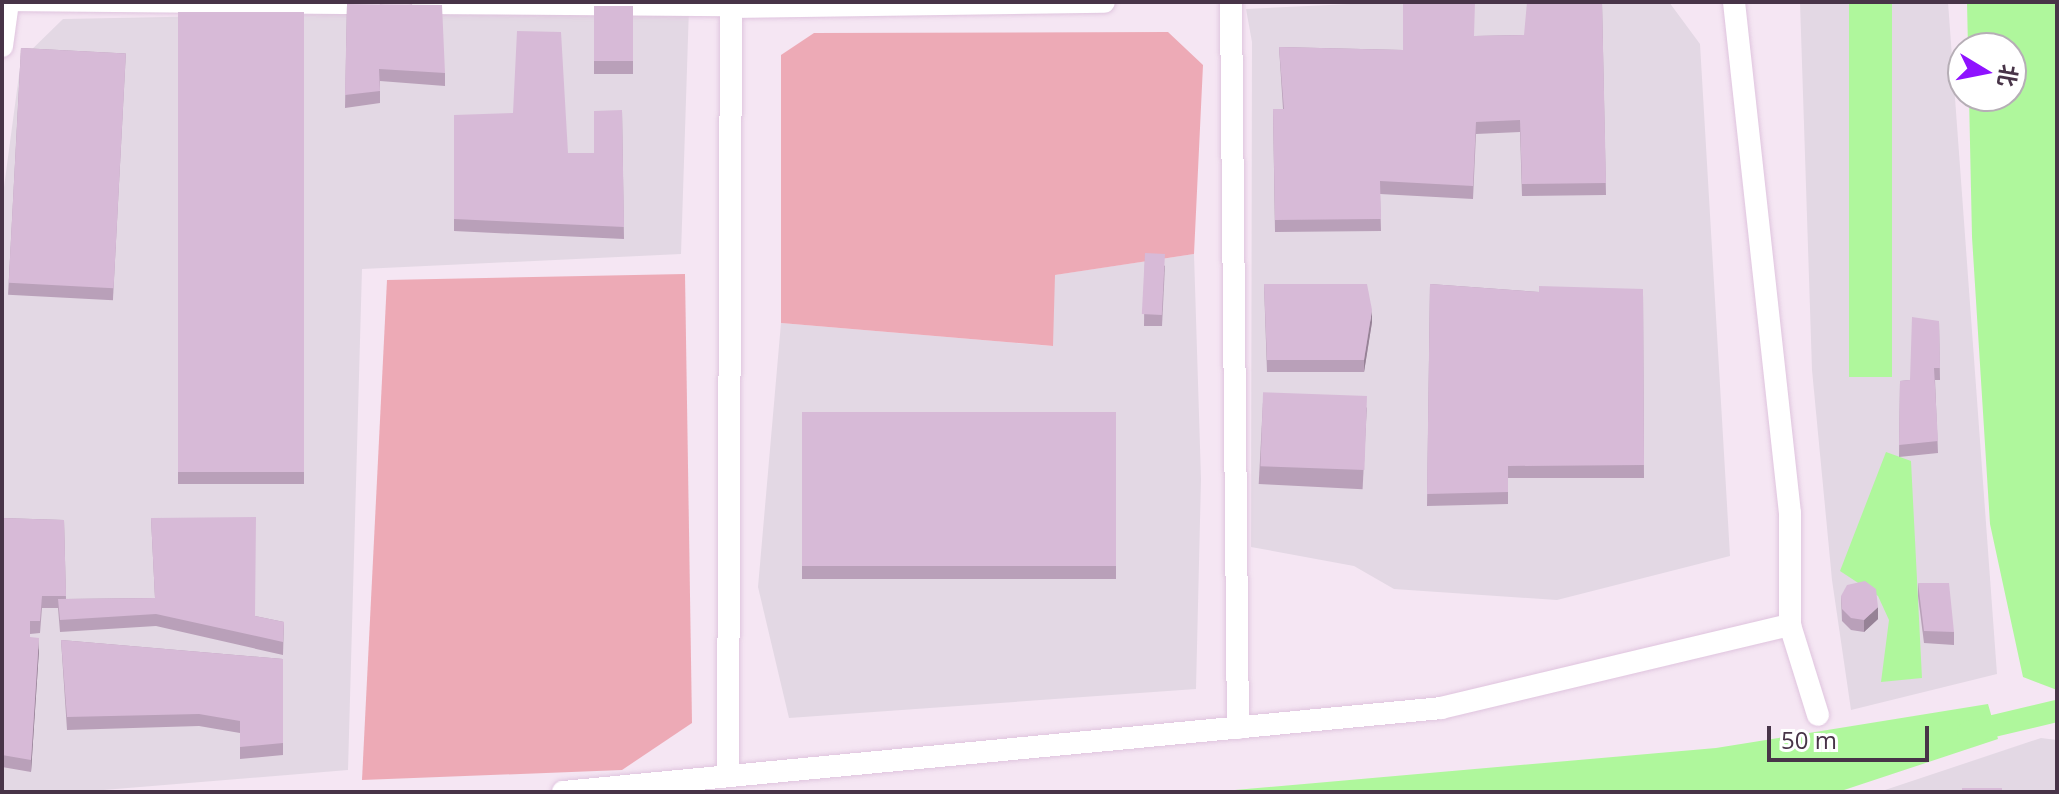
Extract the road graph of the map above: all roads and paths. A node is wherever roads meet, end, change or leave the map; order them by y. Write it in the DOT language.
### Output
graph roads {
  1 [pos="6,2"];
  2 [pos="1104,2"];
  3 [pos="1231,2"];
  4 [pos="1734,2"];
  5 [pos="731,5"];
  6 [pos="2,46"];
  7 [pos="1790,625"];
  8 [pos="1818,715"];
  9 [pos="1238,728"];
  10 [pos="728,773"];
  11 [pos="563,792"];
  1 -- 5 [label="street"];
  1 -- 6 [label="street"];
  2 -- 5 [label="street"];
  3 -- 9 [label="street"];
  4 -- 7 [label="street"];
  5 -- 10 [label="street"];
  7 -- 8 [label="street"];
  7 -- 9 [label="street"];
  9 -- 10 [label="street"];
  10 -- 11 [label="street"];
}
